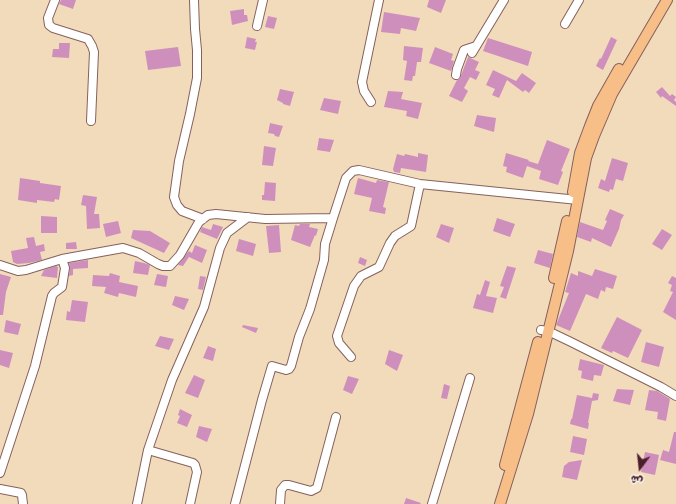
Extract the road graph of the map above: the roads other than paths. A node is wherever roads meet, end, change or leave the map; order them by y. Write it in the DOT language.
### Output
graph roads {
  1 [pos="55,0"];
  2 [pos="194,0"];
  3 [pos="263,0"];
  4 [pos="379,0"];
  5 [pos="504,0"];
  6 [pos="579,0"];
  7 [pos="659,0"];
  8 [pos="667,0"];
  9 [pos="565,24"];
  10 [pos="257,26"];
  11 [pos="456,75"];
  12 [pos="371,102"];
  13 [pos="91,121"];
  14 [pos="420,184"];
  15 [pos="575,200"];
  16 [pos="248,217"];
  17 [pos="333,218"];
  18 [pos="203,219"];
  19 [pos="62,259"];
  20 [pos="0,266"];
  21 [pos="545,330"];
  22 [pos="351,357"];
  23 [pos="470,378"];
  24 [pos="676,396"];
  25 [pos="336,418"];
  26 [pos="148,450"];
  27 [pos="0,473"];
  28 [pos="0,489"];
  29 [pos="23,504"];
  30 [pos="137,504"];
  31 [pos="190,504"];
  32 [pos="235,504"];
  33 [pos="280,504"];
  34 [pos="432,504"];
  35 [pos="494,504"];
  36 [pos="500,504"];
  1 -- 13 [label="street"];
  2 -- 18 [label="street"];
  3 -- 10 [label="street"];
  4 -- 12 [label="street"];
  5 -- 11 [label="street"];
  6 -- 9 [label="street"];
  7 -- 15 [label="main road"];
  8 -- 15 [label="main road"];
  14 -- 15 [label="street"];
  14 -- 17 [label="street"];
  14 -- 22 [label="street"];
  15 -- 21 [label="main road"];
  16 -- 17 [label="street"];
  16 -- 18 [label="street"];
  16 -- 26 [label="street"];
  17 -- 32 [label="street"];
  18 -- 19 [label="street"];
  19 -- 20 [label="street"];
  19 -- 27 [label="street"];
  21 -- 24 [label="street"];
  21 -- 35 [label="main road"];
  21 -- 36 [label="main road"];
  23 -- 34 [label="street"];
  25 -- 33 [label="street"];
  26 -- 30 [label="street"];
  26 -- 31 [label="street"];
  28 -- 29 [label="street"];
}
